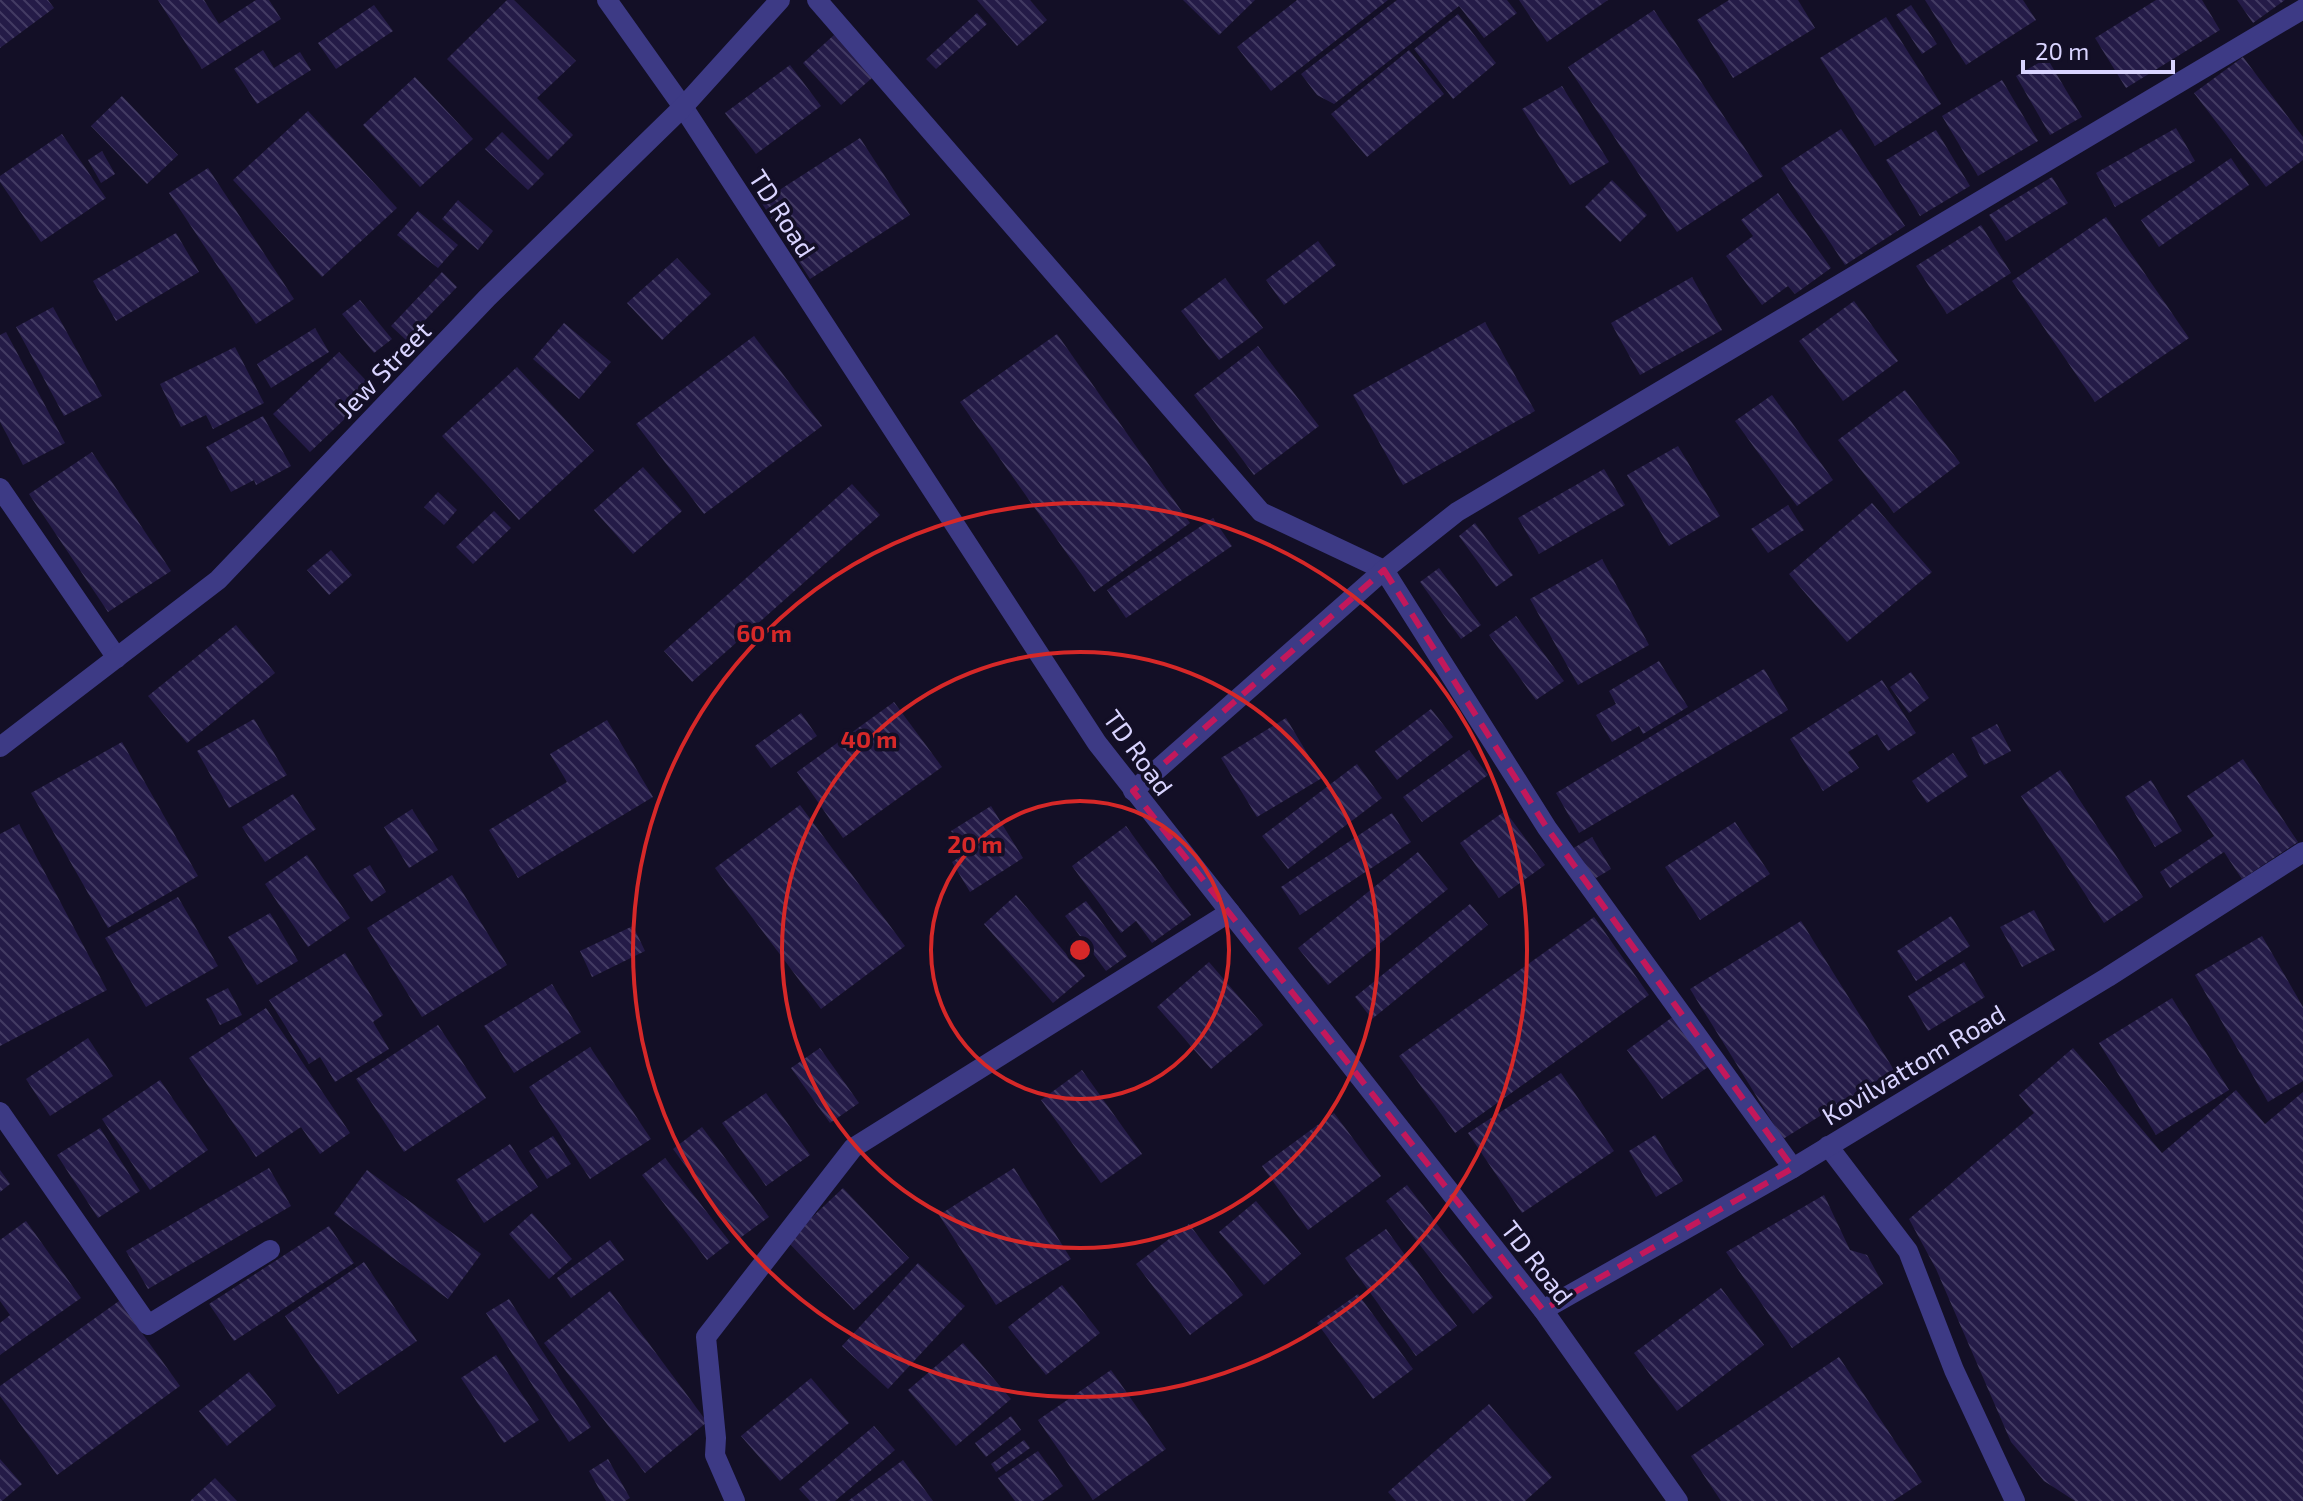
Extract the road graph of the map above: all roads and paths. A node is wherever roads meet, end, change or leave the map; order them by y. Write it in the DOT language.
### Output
graph roads {
  1 [pos="607,0"];
  2 [pos="780,0"];
  3 [pos="817,0"];
  4 [pos="2303,9"];
  5 [pos="683,107"];
  6 [pos="0,488"];
  7 [pos="1384,570"];
  8 [pos="117,658"];
  9 [pos="0,747"];
  10 [pos="1133,791"];
  11 [pos="2303,852"];
  12 [pos="1230,912"];
  13 [pos="0,1112"];
  14 [pos="1828,1146"];
  15 [pos="1793,1168"];
  16 [pos="270,1250"];
  17 [pos="1543,1310"];
  18 [pos="735,1501"];
  19 [pos="1678,1501"];
  20 [pos="2015,1501"];
  1 -- 5 [label="street, TD Road"];
  2 -- 5 [label="street, Jew Street"];
  3 -- 7 [label="street"];
  4 -- 7 [label="street"];
  5 -- 8 [label="street, Jew Street"];
  5 -- 10 [label="street, TD Road"];
  6 -- 8 [label="street"];
  7 -- 10 [label="street"];
  7 -- 15 [label="street"];
  8 -- 9 [label="street, Jew Street"];
  10 -- 12 [label="street, TD Road"];
  11 -- 14 [label="street, Kovilvattom Road"];
  12 -- 17 [label="street, TD Road"];
  12 -- 18 [label="street"];
  13 -- 16 [label="street"];
  14 -- 15 [label="street, Kovilvattom Road"];
  14 -- 20 [label="street"];
  15 -- 17 [label="street, Kovilvattom Road"];
  17 -- 19 [label="street, TD Road"];
}
